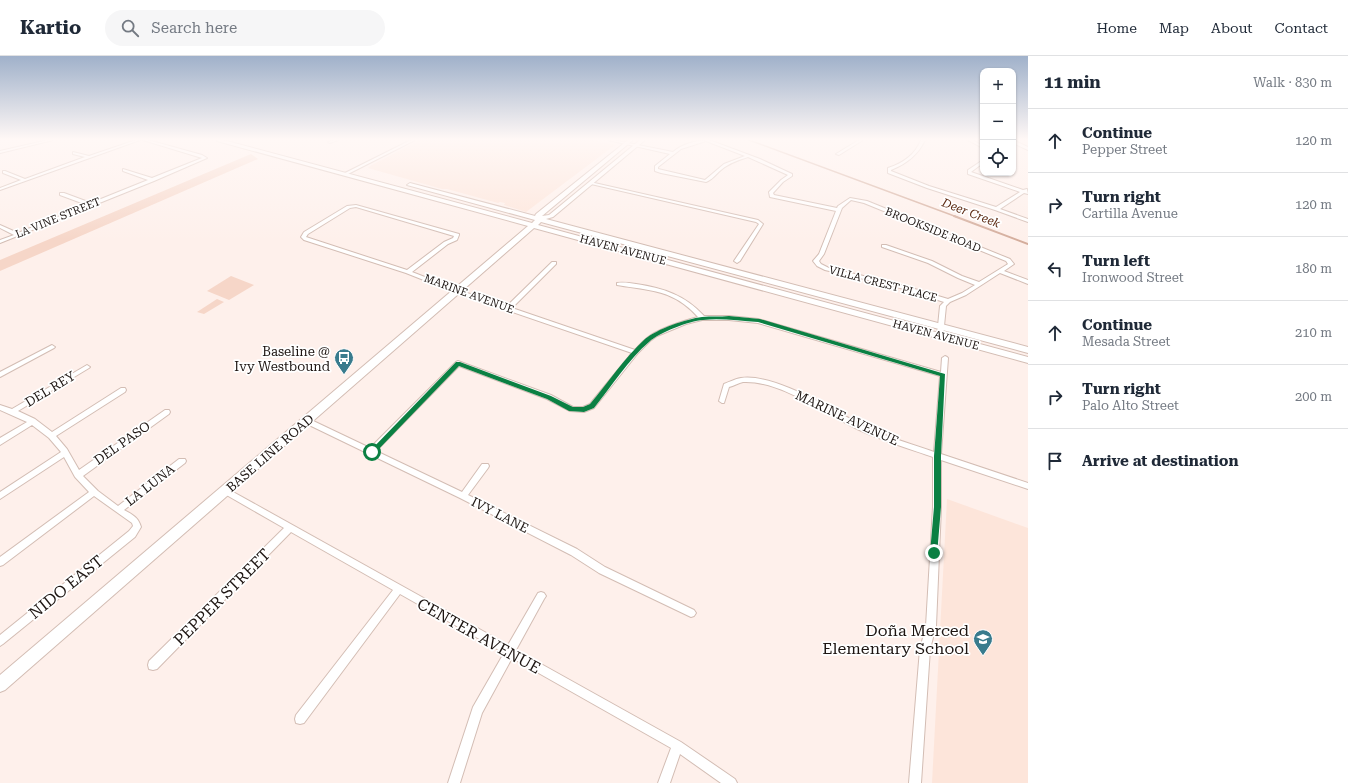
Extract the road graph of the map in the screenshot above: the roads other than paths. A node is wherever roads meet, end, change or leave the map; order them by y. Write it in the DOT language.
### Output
graph roads {
  1 [pos="9,174"];
  2 [pos="42,174"];
  3 [pos="135,174"];
  4 [pos="167,174"];
  5 [pos="345,174"];
  6 [pos="368,174"];
  7 [pos="588,174"];
  8 [pos="602,174"];
  9 [pos="671,174"];
  10 [pos="714,174"];
  11 [pos="789,174"];
  12 [pos="894,174"];
  13 [pos="972,174"];
  14 [pos="25,180"];
  15 [pos="153,180"];
  16 [pos="592,182"];
  17 [pos="0,189"];
  18 [pos="1027,192"];
  19 [pos="62,194"];
  20 [pos="91,205"];
  21 [pos="997,208"];
  22 [pos="839,210"];
  23 [pos="540,219"];
  24 [pos="1028,221"];
  25 [pos="0,226"];
  26 [pos="532,226"];
  27 [pos="18,235"];
  28 [pos="0,242"];
  29 [pos="884,246"];
  30 [pos="737,261"];
  31 [pos="554,262"];
  32 [pos="1000,271"];
  33 [pos="408,272"];
  34 [pos="1028,282"];
  35 [pos="619,284"];
  36 [pos="978,284"];
  37 [pos="456,291"];
  38 [pos="948,301"];
  39 [pos="509,308"];
  40 [pos="702,318"];
  41 [pos="941,332"];
  42 [pos="52,347"];
  43 [pos="1028,350"];
  44 [pos="636,352"];
  45 [pos="945,358"];
  46 [pos="1028,360"];
  47 [pos="87,367"];
  48 [pos="0,375"];
  49 [pos="943,375"];
  50 [pos="123,390"];
  51 [pos="722,401"];
  52 [pos="0,407"];
  53 [pos="13,411"];
  54 [pos="167,412"];
  55 [pos="33,421"];
  56 [pos="307,421"];
  57 [pos="51,436"];
  58 [pos="0,442"];
  59 [pos="372,452"];
  60 [pos="65,453"];
  61 [pos="937,456"];
  62 [pos="182,461"];
  63 [pos="485,466"];
  64 [pos="78,474"];
  65 [pos="1028,486"];
  66 [pos="226,491"];
  67 [pos="94,492"];
  68 [pos="0,496"];
  69 [pos="463,496"];
  70 [pos="118,510"];
  71 [pos="290,528"];
  72 [pos="0,562"];
  73 [pos="398,590"];
  74 [pos="541,596"];
  75 [pos="691,613"];
  76 [pos="0,641"];
  77 [pos="509,652"];
  78 [pos="153,665"];
  79 [pos="0,685"];
  80 [pos="300,719"];
  81 [pos="677,746"];
  82 [pos="454,783"];
  83 [pos="664,783"];
  84 [pos="731,783"];
  85 [pos="915,783"];
  1 -- 14 [label="street"];
  2 -- 14 [label="street"];
  3 -- 15 [label="street"];
  4 -- 15 [label="street, LA VINE STREET"];
  5 -- 26 [label="main road, HAVEN AVENUE"];
  6 -- 23 [label="main road, HAVEN AVENUE"];
  7 -- 23 [label="main road, BASE LINE ROAD"];
  8 -- 16 [label="main road, BASE LINE ROAD"];
  9 -- 10 [label="street"];
  11 -- 22 [label="street"];
  12 -- 21 [label="street"];
  13 -- 18 [label="street"];
  14 -- 17 [label="street"];
  15 -- 20 [label="street, LA VINE STREET"];
  16 -- 23 [label="main road, BASE LINE ROAD"];
  16 -- 30 [label="street"];
  18 -- 21 [label="street"];
  19 -- 20 [label="street"];
  20 -- 27 [label="street, LA VINE STREET"];
  21 -- 24 [label="street"];
  22 -- 32 [label="street, BROOKSIDE ROAD"];
  22 -- 38 [label="street, VILLA CREST PLACE"];
  23 -- 26 [label="main road, BASE LINE ROAD"];
  23 -- 41 [label="main road, HAVEN AVENUE"];
  25 -- 27 [label="street"];
  26 -- 37 [label="main road, BASE LINE ROAD"];
  26 -- 41 [label="main road, HAVEN AVENUE"];
  27 -- 28 [label="street, LA VINE STREET"];
  29 -- 36 [label="street"];
  31 -- 39 [label="street"];
  32 -- 34 [label="street"];
  32 -- 36 [label="street"];
  33 -- 33 [label="street, MARINE AVENUE"];
  33 -- 37 [label="street, MARINE AVENUE"];
  35 -- 40 [label="street"];
  36 -- 38 [label="street"];
  37 -- 39 [label="street, MARINE AVENUE"];
  37 -- 56 [label="main road, BASE LINE ROAD"];
  38 -- 41 [label="street"];
  39 -- 44 [label="street, MARINE AVENUE"];
  40 -- 44 [label="street"];
  40 -- 49 [label="street"];
  41 -- 43 [label="main road, HAVEN AVENUE"];
  41 -- 46 [label="main road, HAVEN AVENUE"];
  42 -- 48 [label="street"];
  44 -- 59 [label="street"];
  45 -- 49 [label="street"];
  47 -- 53 [label="street, DEL REY"];
  49 -- 61 [label="street"];
  50 -- 57 [label="street"];
  51 -- 61 [label="street, MARINE AVENUE"];
  52 -- 53 [label="street"];
  53 -- 55 [label="street"];
  54 -- 64 [label="street, DEL PASO"];
  55 -- 57 [label="street"];
  55 -- 58 [label="street"];
  56 -- 59 [label="street, IVY LANE"];
  56 -- 66 [label="main road, BASE LINE ROAD"];
  57 -- 60 [label="street"];
  59 -- 69 [label="street, IVY LANE"];
  60 -- 64 [label="street"];
  60 -- 68 [label="street"];
  61 -- 65 [label="street, MARINE AVENUE"];
  61 -- 85 [label="street"];
  62 -- 70 [label="street, LA LUNA"];
  63 -- 69 [label="street"];
  64 -- 67 [label="street"];
  66 -- 71 [label="street, CENTER AVENUE"];
  66 -- 79 [label="main road, BASE LINE ROAD"];
  67 -- 70 [label="street"];
  67 -- 72 [label="street"];
  69 -- 75 [label="street, IVY LANE"];
  70 -- 76 [label="street, NIDO EAST"];
  71 -- 73 [label="street, CENTER AVENUE"];
  71 -- 78 [label="street, PEPPER STREET"];
  73 -- 77 [label="street, CENTER AVENUE"];
  73 -- 80 [label="street"];
  74 -- 77 [label="street"];
  77 -- 81 [label="street, CENTER AVENUE"];
  77 -- 82 [label="street"];
  81 -- 83 [label="street"];
  81 -- 84 [label="street, CENTER AVENUE"];
}
